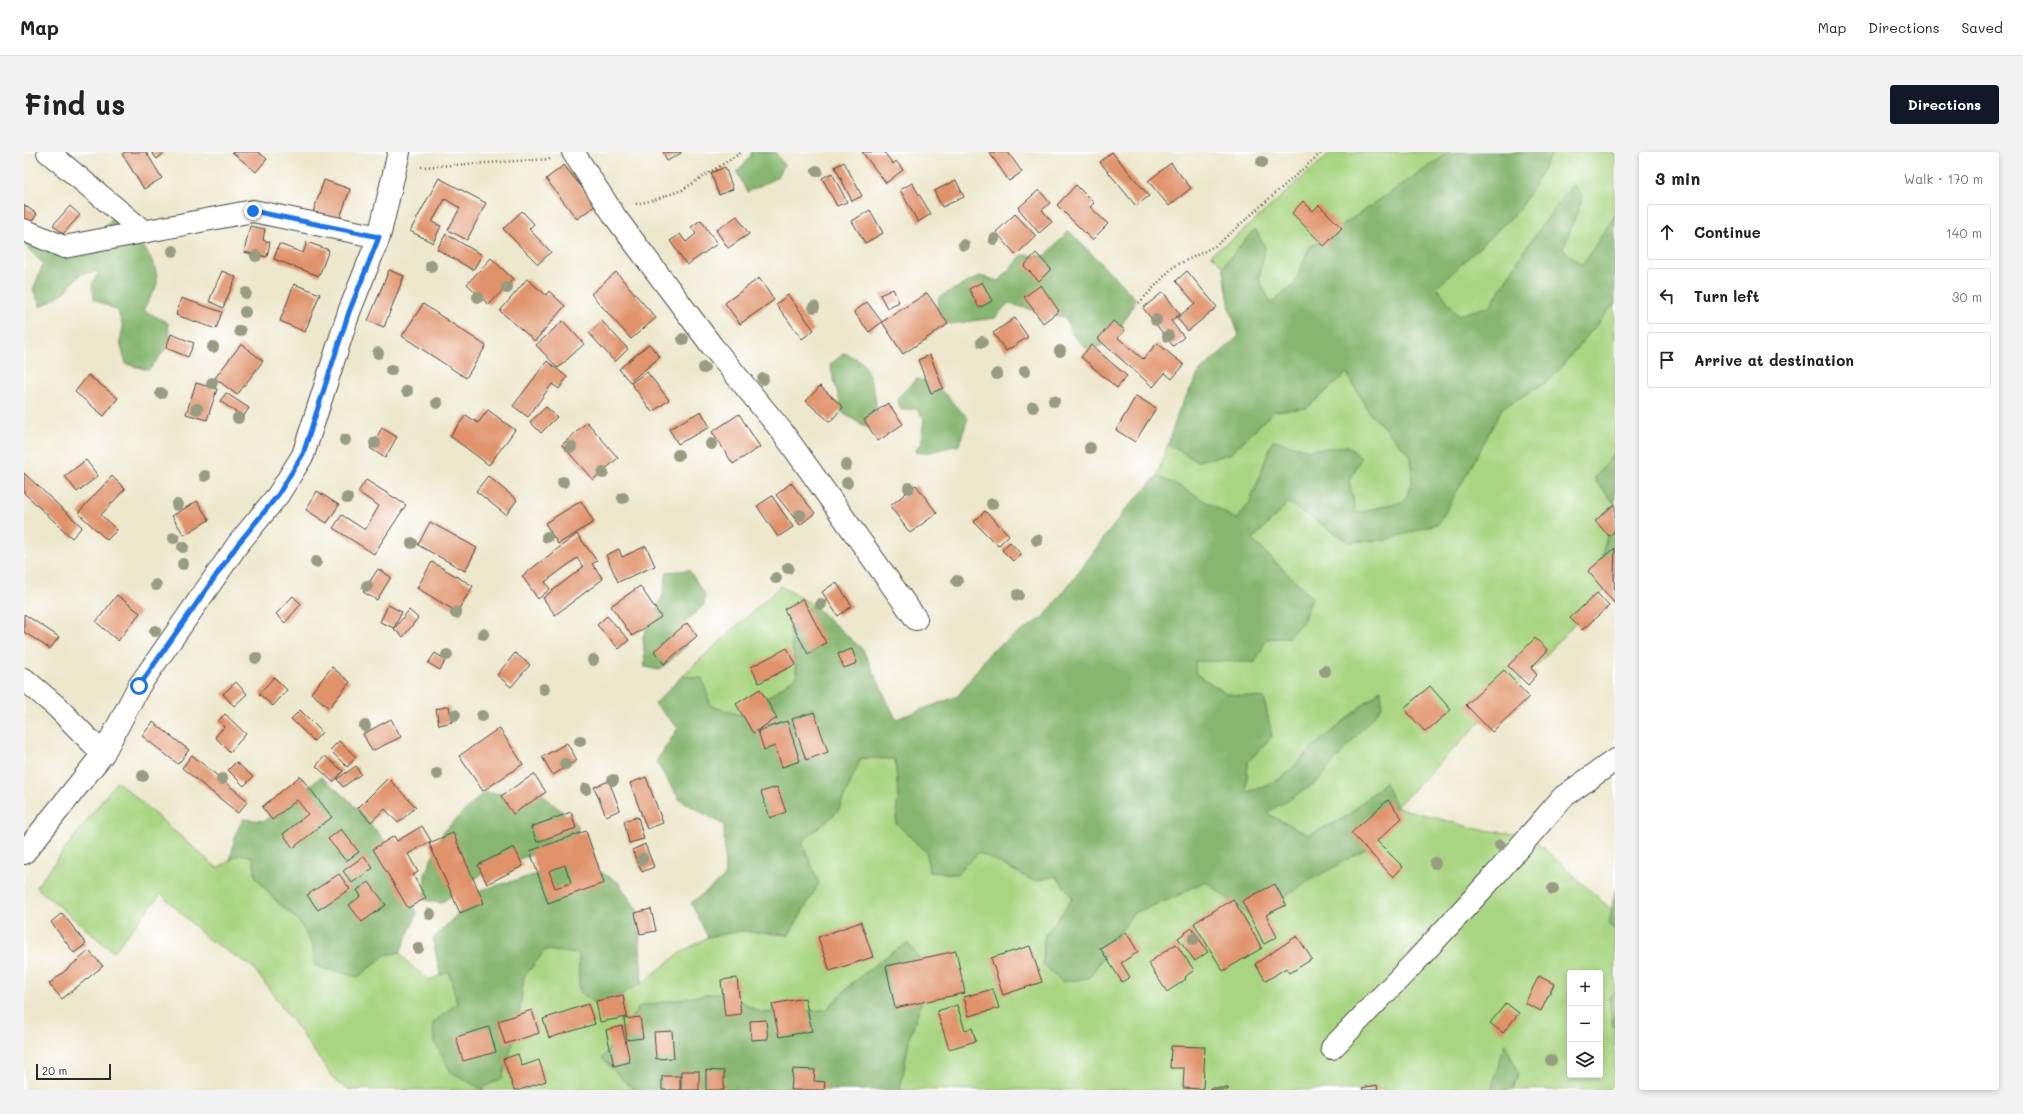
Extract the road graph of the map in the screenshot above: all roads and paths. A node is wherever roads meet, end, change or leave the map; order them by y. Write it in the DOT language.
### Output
graph roads {
  1 [pos="48,152"];
  2 [pos="400,152"];
  3 [pos="573,152"];
  4 [pos="1322,152"];
  5 [pos="24,230"];
  6 [pos="143,231"];
  7 [pos="379,237"];
  8 [pos="1139,303"];
  9 [pos="916,619"];
  10 [pos="24,679"];
  11 [pos="103,754"];
  12 [pos="1615,760"];
  13 [pos="24,854"];
  14 [pos="1332,1048"];
  1 -- 6 [label="street"];
  2 -- 7 [label="street"];
  3 -- 9 [label="street"];
  4 -- 8 [label="path"];
  5 -- 6 [label="street"];
  6 -- 7 [label="street"];
  7 -- 11 [label="street"];
  10 -- 11 [label="street"];
  11 -- 13 [label="street"];
  12 -- 14 [label="street"];
}
